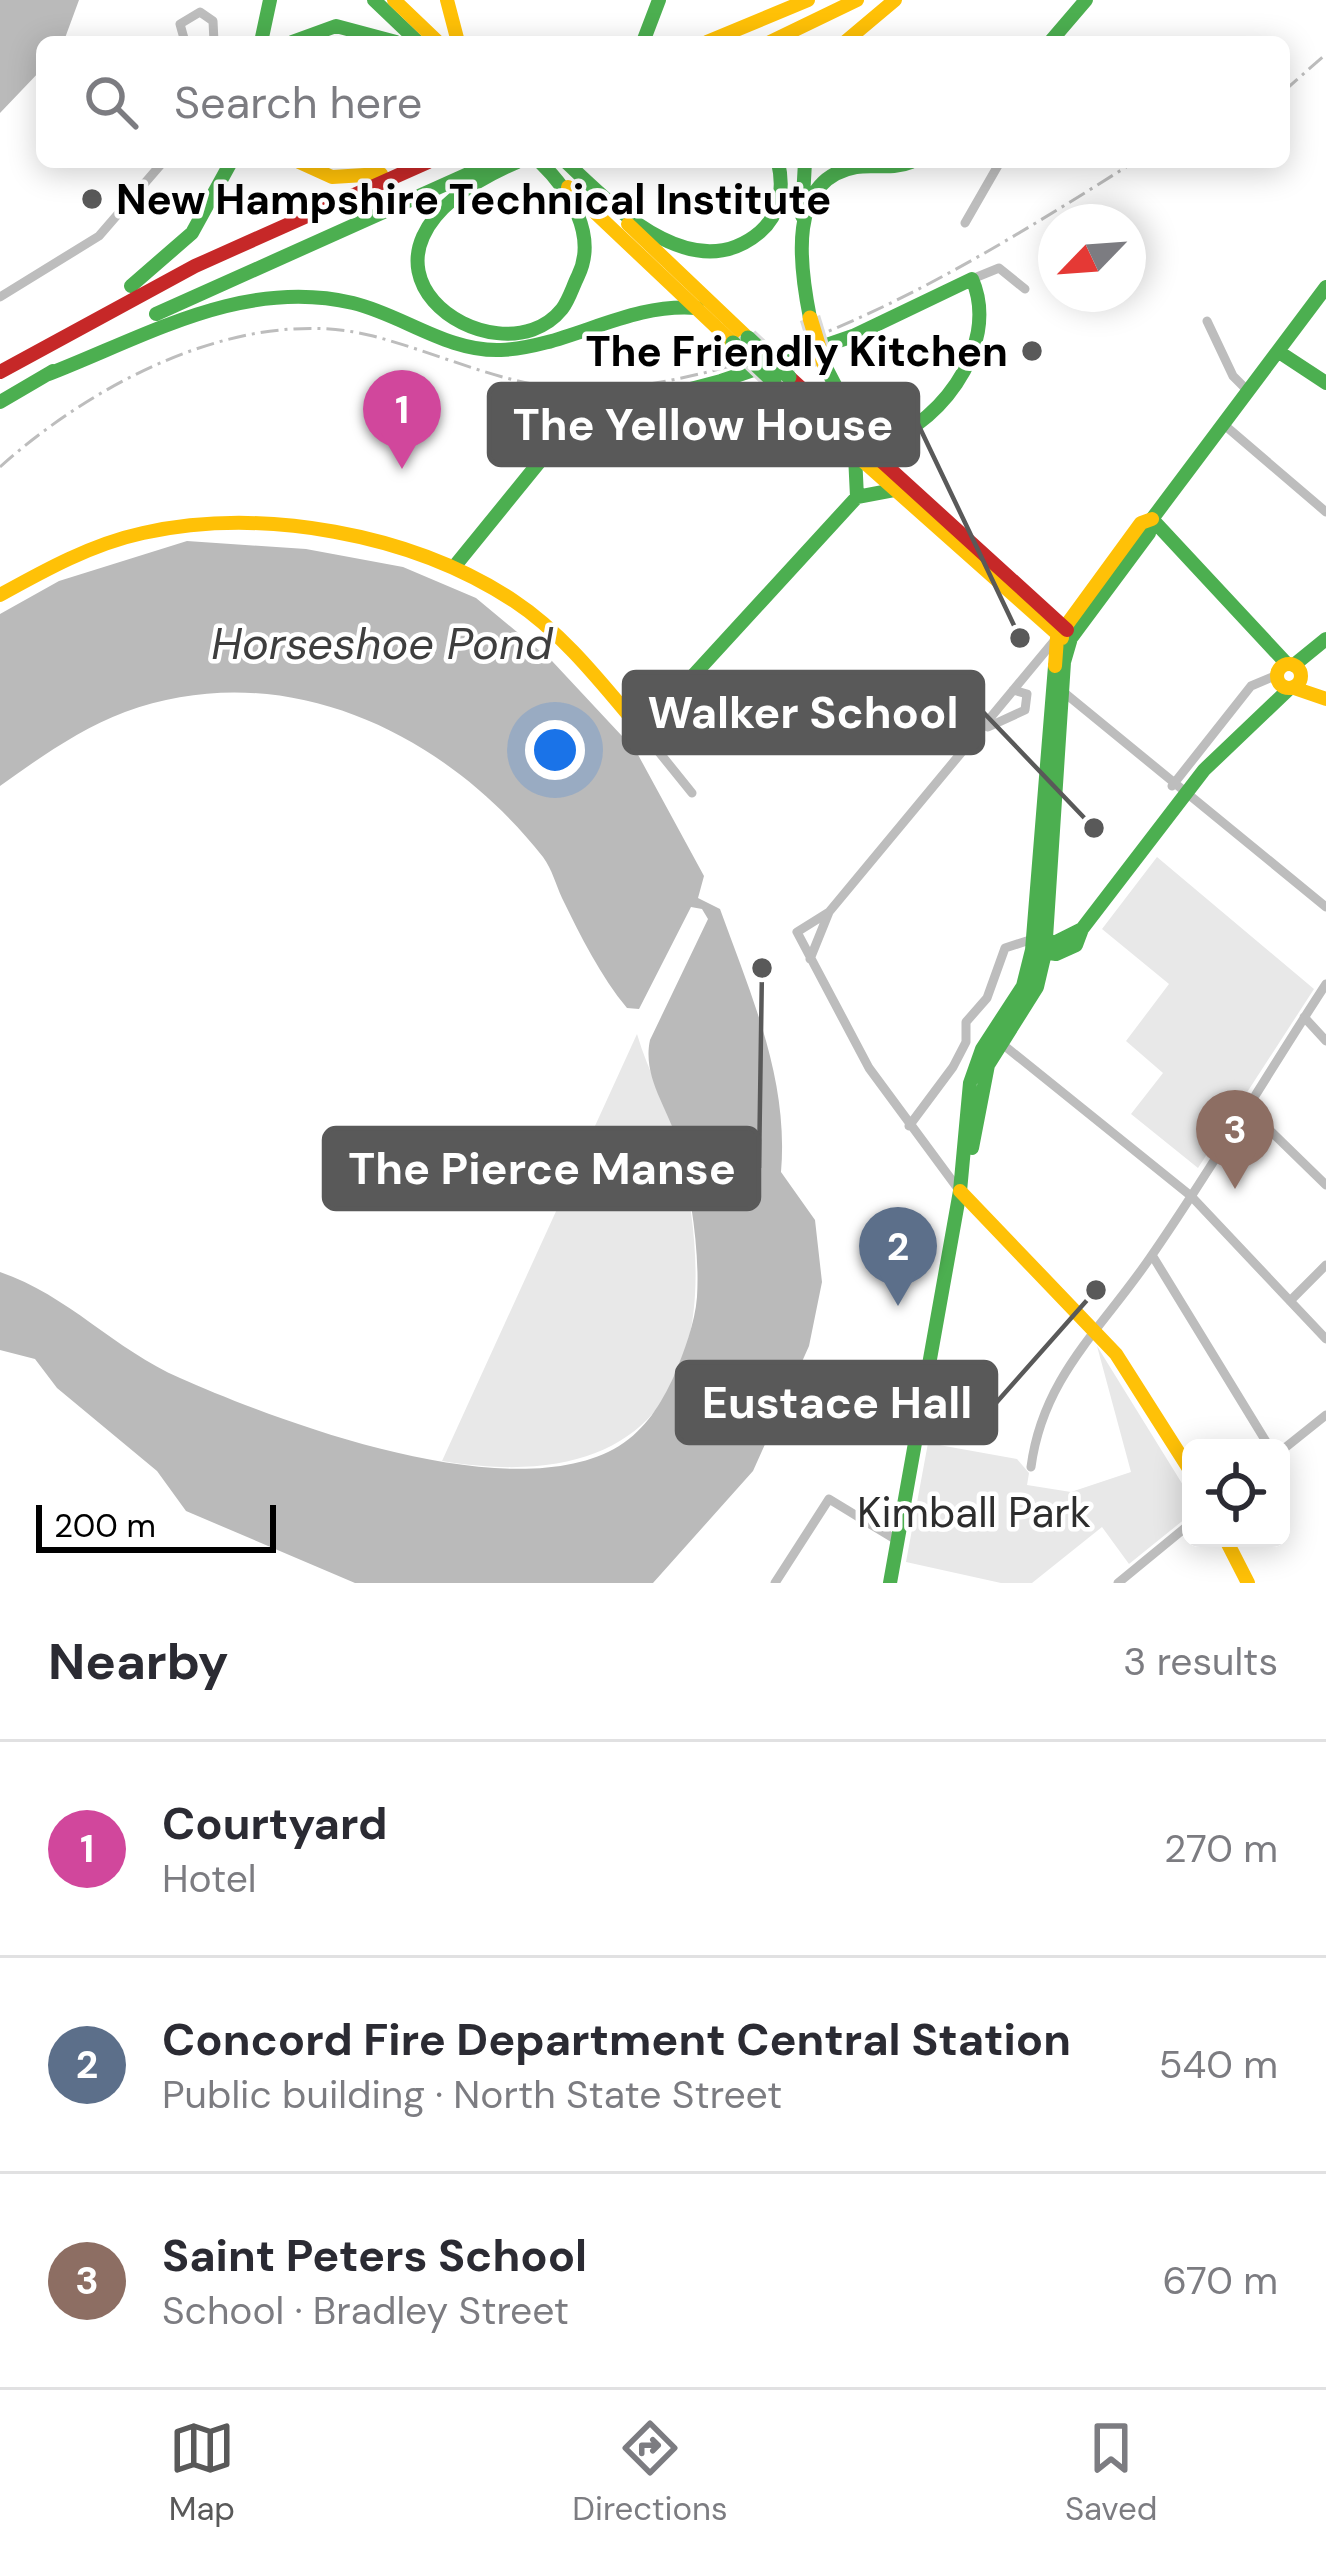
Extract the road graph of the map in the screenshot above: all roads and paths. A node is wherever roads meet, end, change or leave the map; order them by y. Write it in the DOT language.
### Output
graph roads {
  1 [pos="270,0"];
  2 [pos="374,0"];
  3 [pos="394,0"];
  4 [pos="447,0"];
  5 [pos="659,0"];
  6 [pos="808,0"];
  7 [pos="857,0"];
  8 [pos="895,0"];
  9 [pos="1086,0"];
  10 [pos="183,36"];
  11 [pos="214,36"];
  12 [pos="262,36"];
  13 [pos="308,36"];
  14 [pos="374,36"];
  15 [pos="412,36"];
  16 [pos="432,36"];
  17 [pos="456,36"];
  18 [pos="646,36"];
  19 [pos="721,36"];
  20 [pos="782,36"];
  21 [pos="852,36"];
  22 [pos="1055,36"];
  23 [pos="158,168"];
  24 [pos="228,168"];
  25 [pos="318,168"];
  26 [pos="398,168"];
  27 [pos="414,168"];
  28 [pos="481,168"];
  29 [pos="506,168"];
  30 [pos="546,168"];
  31 [pos="547,168"];
  32 [pos="572,168"];
  33 [pos="779,168"];
  34 [pos="805,168"];
  35 [pos="897,168"];
  36 [pos="997,168"];
  37 [pos="592,186"];
  38 [pos="802,216"];
  39 [pos="965,223"];
  40 [pos="972,279"];
  41 [pos="1326,287"];
  42 [pos="1025,289"];
  43 [pos="0,298"];
  44 [pos="697,308"];
  45 [pos="1207,320"];
  46 [pos="740,340"];
  47 [pos="1279,352"];
  48 [pos="0,362"];
  49 [pos="0,372"];
  50 [pos="46,375"];
  51 [pos="1326,383"];
  52 [pos="1247,391"];
  53 [pos="0,402"];
  54 [pos="1222,423"];
  55 [pos="902,439"];
  56 [pos="861,451"];
  57 [pos="898,484"];
  58 [pos="857,496"];
  59 [pos="1326,512"];
  60 [pos="1152,519"];
  61 [pos="454,567"];
  62 [pos="0,595"];
  63 [pos="1064,633"];
  64 [pos="1321,645"];
  65 [pos="1289,676"];
  66 [pos="1013,690"];
  67 [pos="1061,690"];
  68 [pos="1326,698"];
  69 [pos="983,729"];
  70 [pos="642,731"];
  71 [pos="1179,791"];
  72 [pos="692,793"];
  73 [pos="1326,907"];
  74 [pos="829,912"];
  75 [pos="1039,946"];
  76 [pos="811,959"];
  77 [pos="1326,984"];
  78 [pos="1304,1017"];
  79 [pos="1326,1041"];
  80 [pos="1001,1042"];
  81 [pos="1247,1108"];
  82 [pos="908,1126"];
  83 [pos="1326,1185"];
  84 [pos="960,1191"];
  85 [pos="1191,1196"];
  86 [pos="1152,1255"];
  87 [pos="1326,1265"];
  88 [pos="1290,1300"];
  89 [pos="1100,1328"];
  90 [pos="1326,1339"];
  91 [pos="1326,1415"];
  92 [pos="1264,1439"];
  93 [pos="1290,1443"];
  94 [pos="1182,1456"];
  95 [pos="1031,1467"];
  96 [pos="1182,1530"];
  97 [pos="898,1540"];
  98 [pos="1230,1547"];
  99 [pos="775,1583"];
  100 [pos="890,1583"];
  101 [pos="1118,1583"];
  102 [pos="1248,1583"];
  1 -- 12 [label="main road"];
  2 -- 15 [label="main road"];
  3 -- 16 [label="main road"];
  4 -- 17 [label="main road"];
  5 -- 18 [label="main road"];
  6 -- 19 [label="main road"];
  7 -- 20 [label="main road"];
  8 -- 21 [label="main road"];
  9 -- 22 [label="main road"];
  10 -- 11 [label="street"];
  13 -- 14 [label="main road"];
  23 -- 43 [label="street"];
  24 -- 48 [label="main road"];
  25 -- 26 [label="main road"];
  27 -- 49 [label="main road"];
  28 -- 50 [label="main road"];
  29 -- 30 [label="main road"];
  31 -- 44 [label="main road"];
  32 -- 37 [label="main road"];
  33 -- 37 [label="main road"];
  34 -- 38 [label="main road"];
  35 -- 38 [label="main road"];
  36 -- 39 [label="street"];
  37 -- 46 [label="main road"];
  38 -- 56 [label="main road, bridge"];
  40 -- 42 [label="street"];
  40 -- 55 [label="main road"];
  40 -- 61 [label="main road"];
  41 -- 47 [label="main road"];
  44 -- 46 [label="main road"];
  44 -- 50 [label="main road"];
  45 -- 52 [label="street"];
  46 -- 56 [label="main road, bridge"];
  47 -- 51 [label="main road"];
  47 -- 52 [label="main road"];
  50 -- 53 [label="main road"];
  52 -- 54 [label="main road"];
  54 -- 59 [label="street"];
  54 -- 60 [label="main road"];
  55 -- 56 [label="main road"];
  55 -- 57 [label="main road"];
  56 -- 57 [label="main road"];
  56 -- 58 [label="main road"];
  57 -- 58 [label="main road"];
  57 -- 63 [label="main road"];
  58 -- 70 [label="main road"];
  60 -- 63 [label="main road"];
  60 -- 65 [label="main road"];
  61 -- 62 [label="main road"];
  61 -- 70 [label="main road"];
  63 -- 66 [label="street"];
  63 -- 67 [label="main road"];
  63 -- 75 [label="main road"];
  64 -- 65 [label="main road"];
  65 -- 68 [label="main road"];
  65 -- 71 [label="main road"];
  65 -- 71 [label="street"];
  66 -- 69 [label="street"];
  66 -- 69 [label="street"];
  67 -- 71 [label="street"];
  67 -- 75 [label="main road"];
  69 -- 74 [label="street"];
  70 -- 72 [label="street"];
  71 -- 73 [label="street"];
  71 -- 75 [label="main road"];
  74 -- 76 [label="street"];
  74 -- 76 [label="street"];
  75 -- 80 [label="main road"];
  75 -- 82 [label="street"];
  75 -- 84 [label="main road"];
  76 -- 82 [label="street"];
  77 -- 78 [label="street"];
  78 -- 79 [label="street"];
  78 -- 81 [label="street"];
  80 -- 84 [label="main road"];
  80 -- 85 [label="street"];
  81 -- 83 [label="street"];
  81 -- 85 [label="street"];
  82 -- 84 [label="street"];
  84 -- 89 [label="main road"];
  84 -- 97 [label="main road"];
  85 -- 86 [label="street"];
  85 -- 88 [label="street"];
  86 -- 89 [label="street"];
  86 -- 92 [label="street"];
  87 -- 88 [label="street"];
  88 -- 90 [label="street"];
  89 -- 94 [label="main road"];
  89 -- 95 [label="street"];
  91 -- 93 [label="street"];
  96 -- 101 [label="street"];
  97 -- 99 [label="street"];
  97 -- 100 [label="main road"];
  98 -- 102 [label="main road"];
}
